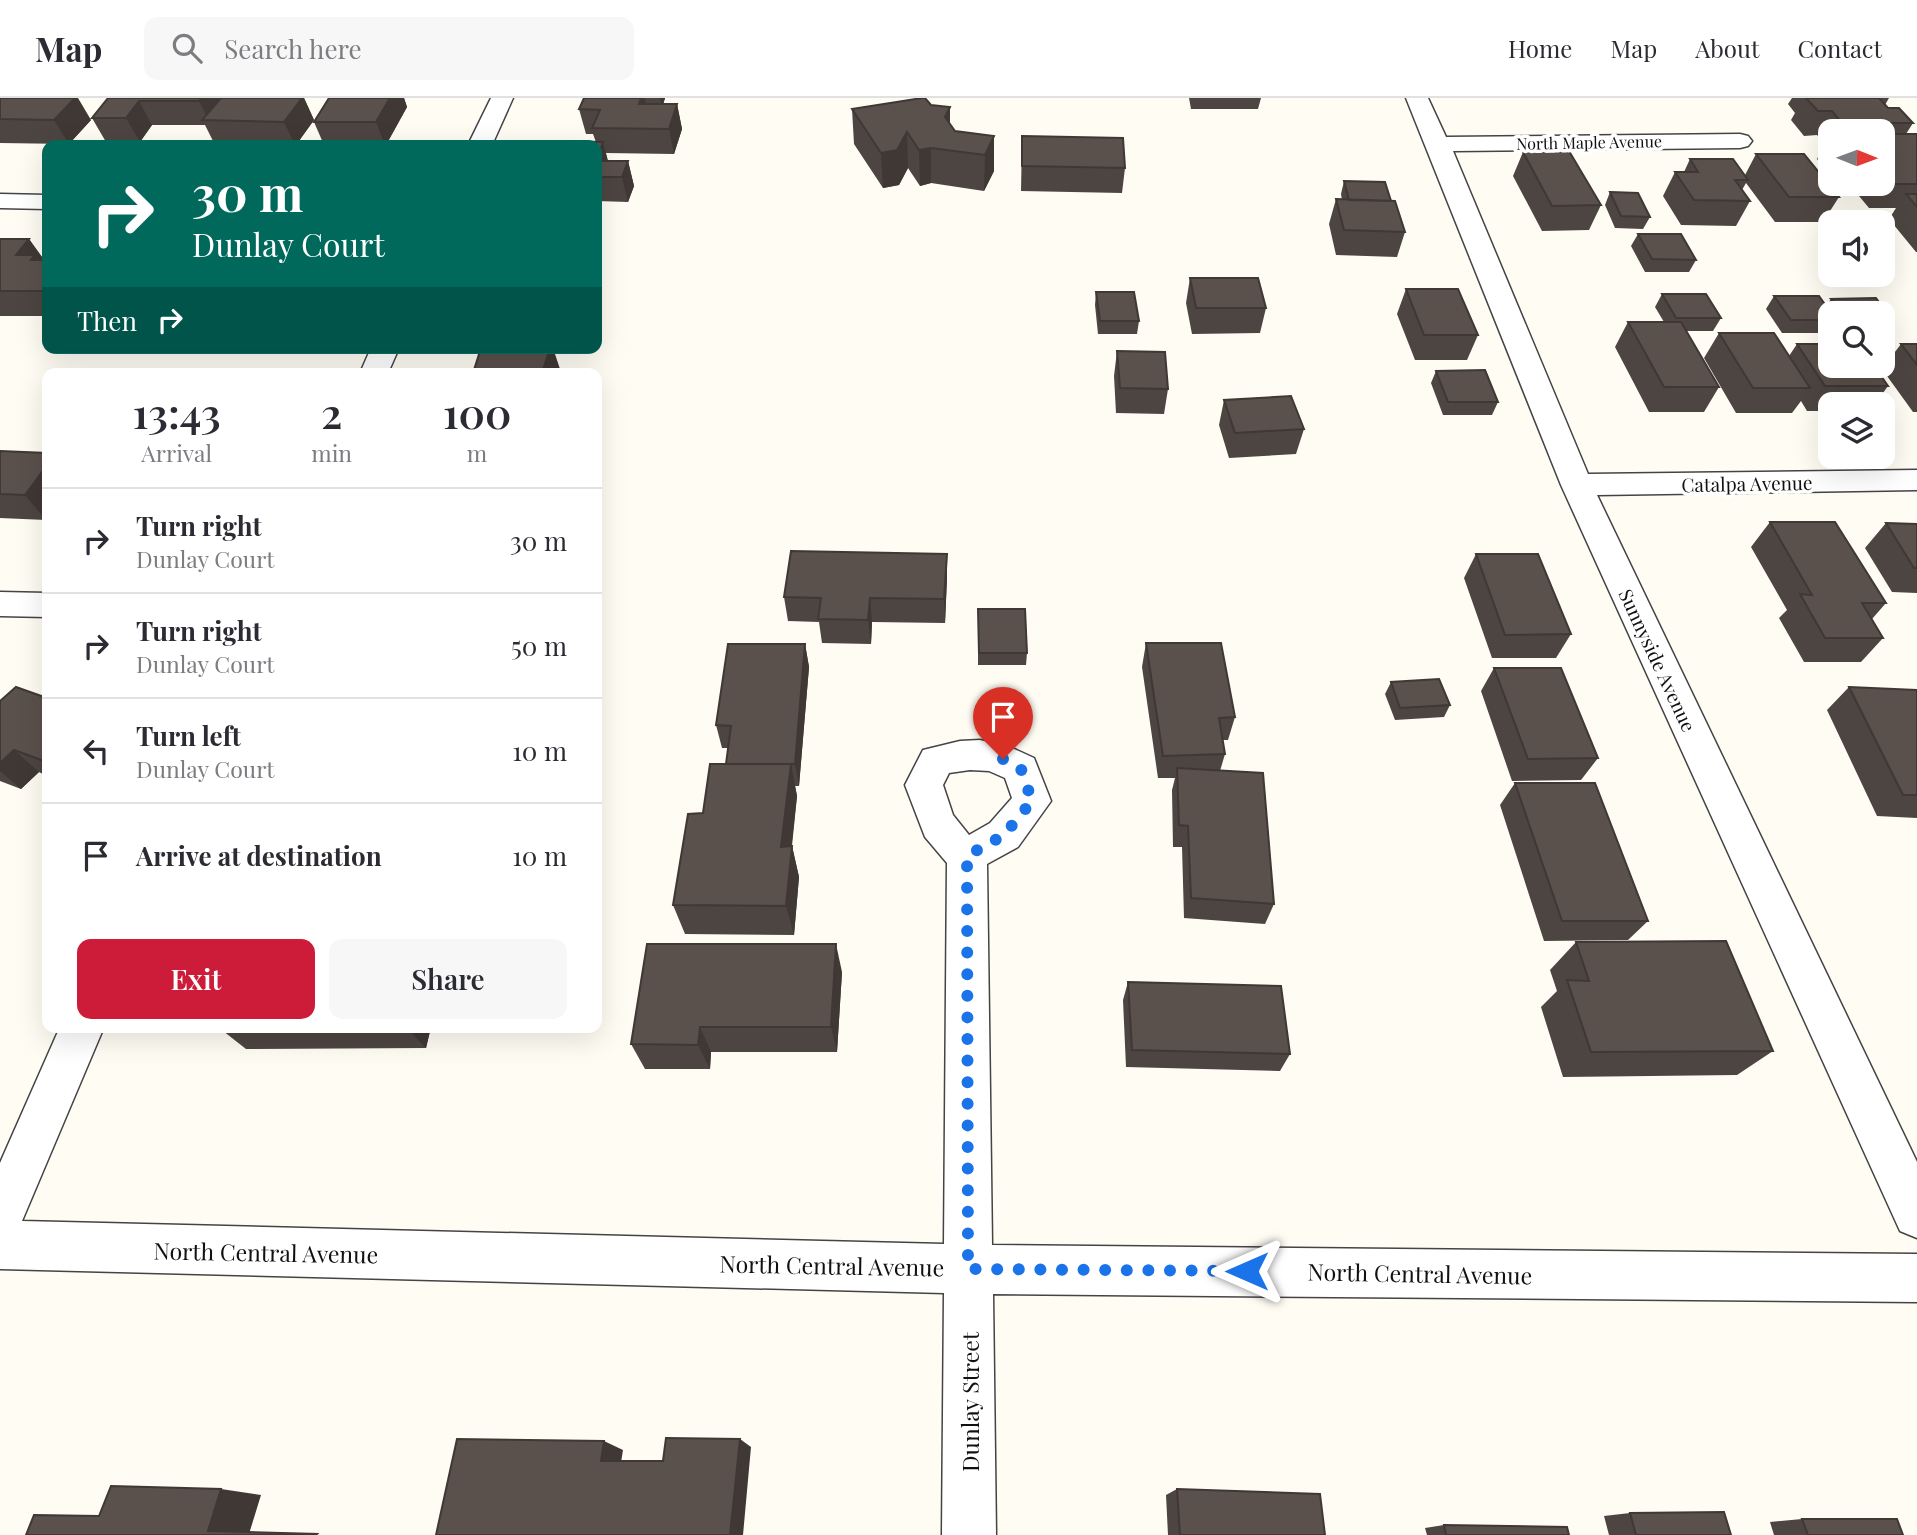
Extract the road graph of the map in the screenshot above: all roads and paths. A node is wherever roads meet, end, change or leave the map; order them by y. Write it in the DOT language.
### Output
graph roads {
  1 [pos="502,98"];
  2 [pos="1417,98"];
  3 [pos="482,140"];
  4 [pos="1740,141"];
  5 [pos="1438,144"];
  6 [pos="0,201"];
  7 [pos="42,202"];
  8 [pos="1917,481"];
  9 [pos="1577,485"];
  10 [pos="0,604"];
  11 [pos="42,606"];
  12 [pos="967,856"];
  13 [pos="79,1033"];
  14 [pos="1917,1214"];
  15 [pos="0,1217"];
  16 [pos="0,1245"];
  17 [pos="968,1269"];
  18 [pos="1917,1278"];
  19 [pos="969,1535"];
  1 -- 3 [label="street"];
  2 -- 5 [label="street, Sunnyside Avenue"];
  4 -- 5 [label="street, North Maple Avenue"];
  5 -- 9 [label="street, Sunnyside Avenue"];
  6 -- 7 [label="street"];
  8 -- 9 [label="street, Catalpa Avenue"];
  9 -- 14 [label="street, Sunnyside Avenue"];
  10 -- 11 [label="street"];
  12 -- 17 [label="street, Dunlay Street"];
  13 -- 15 [label="street"];
  16 -- 17 [label="street, North Central Avenue"];
  17 -- 18 [label="street, North Central Avenue"];
  17 -- 19 [label="street, Dunlay Street"];
}
